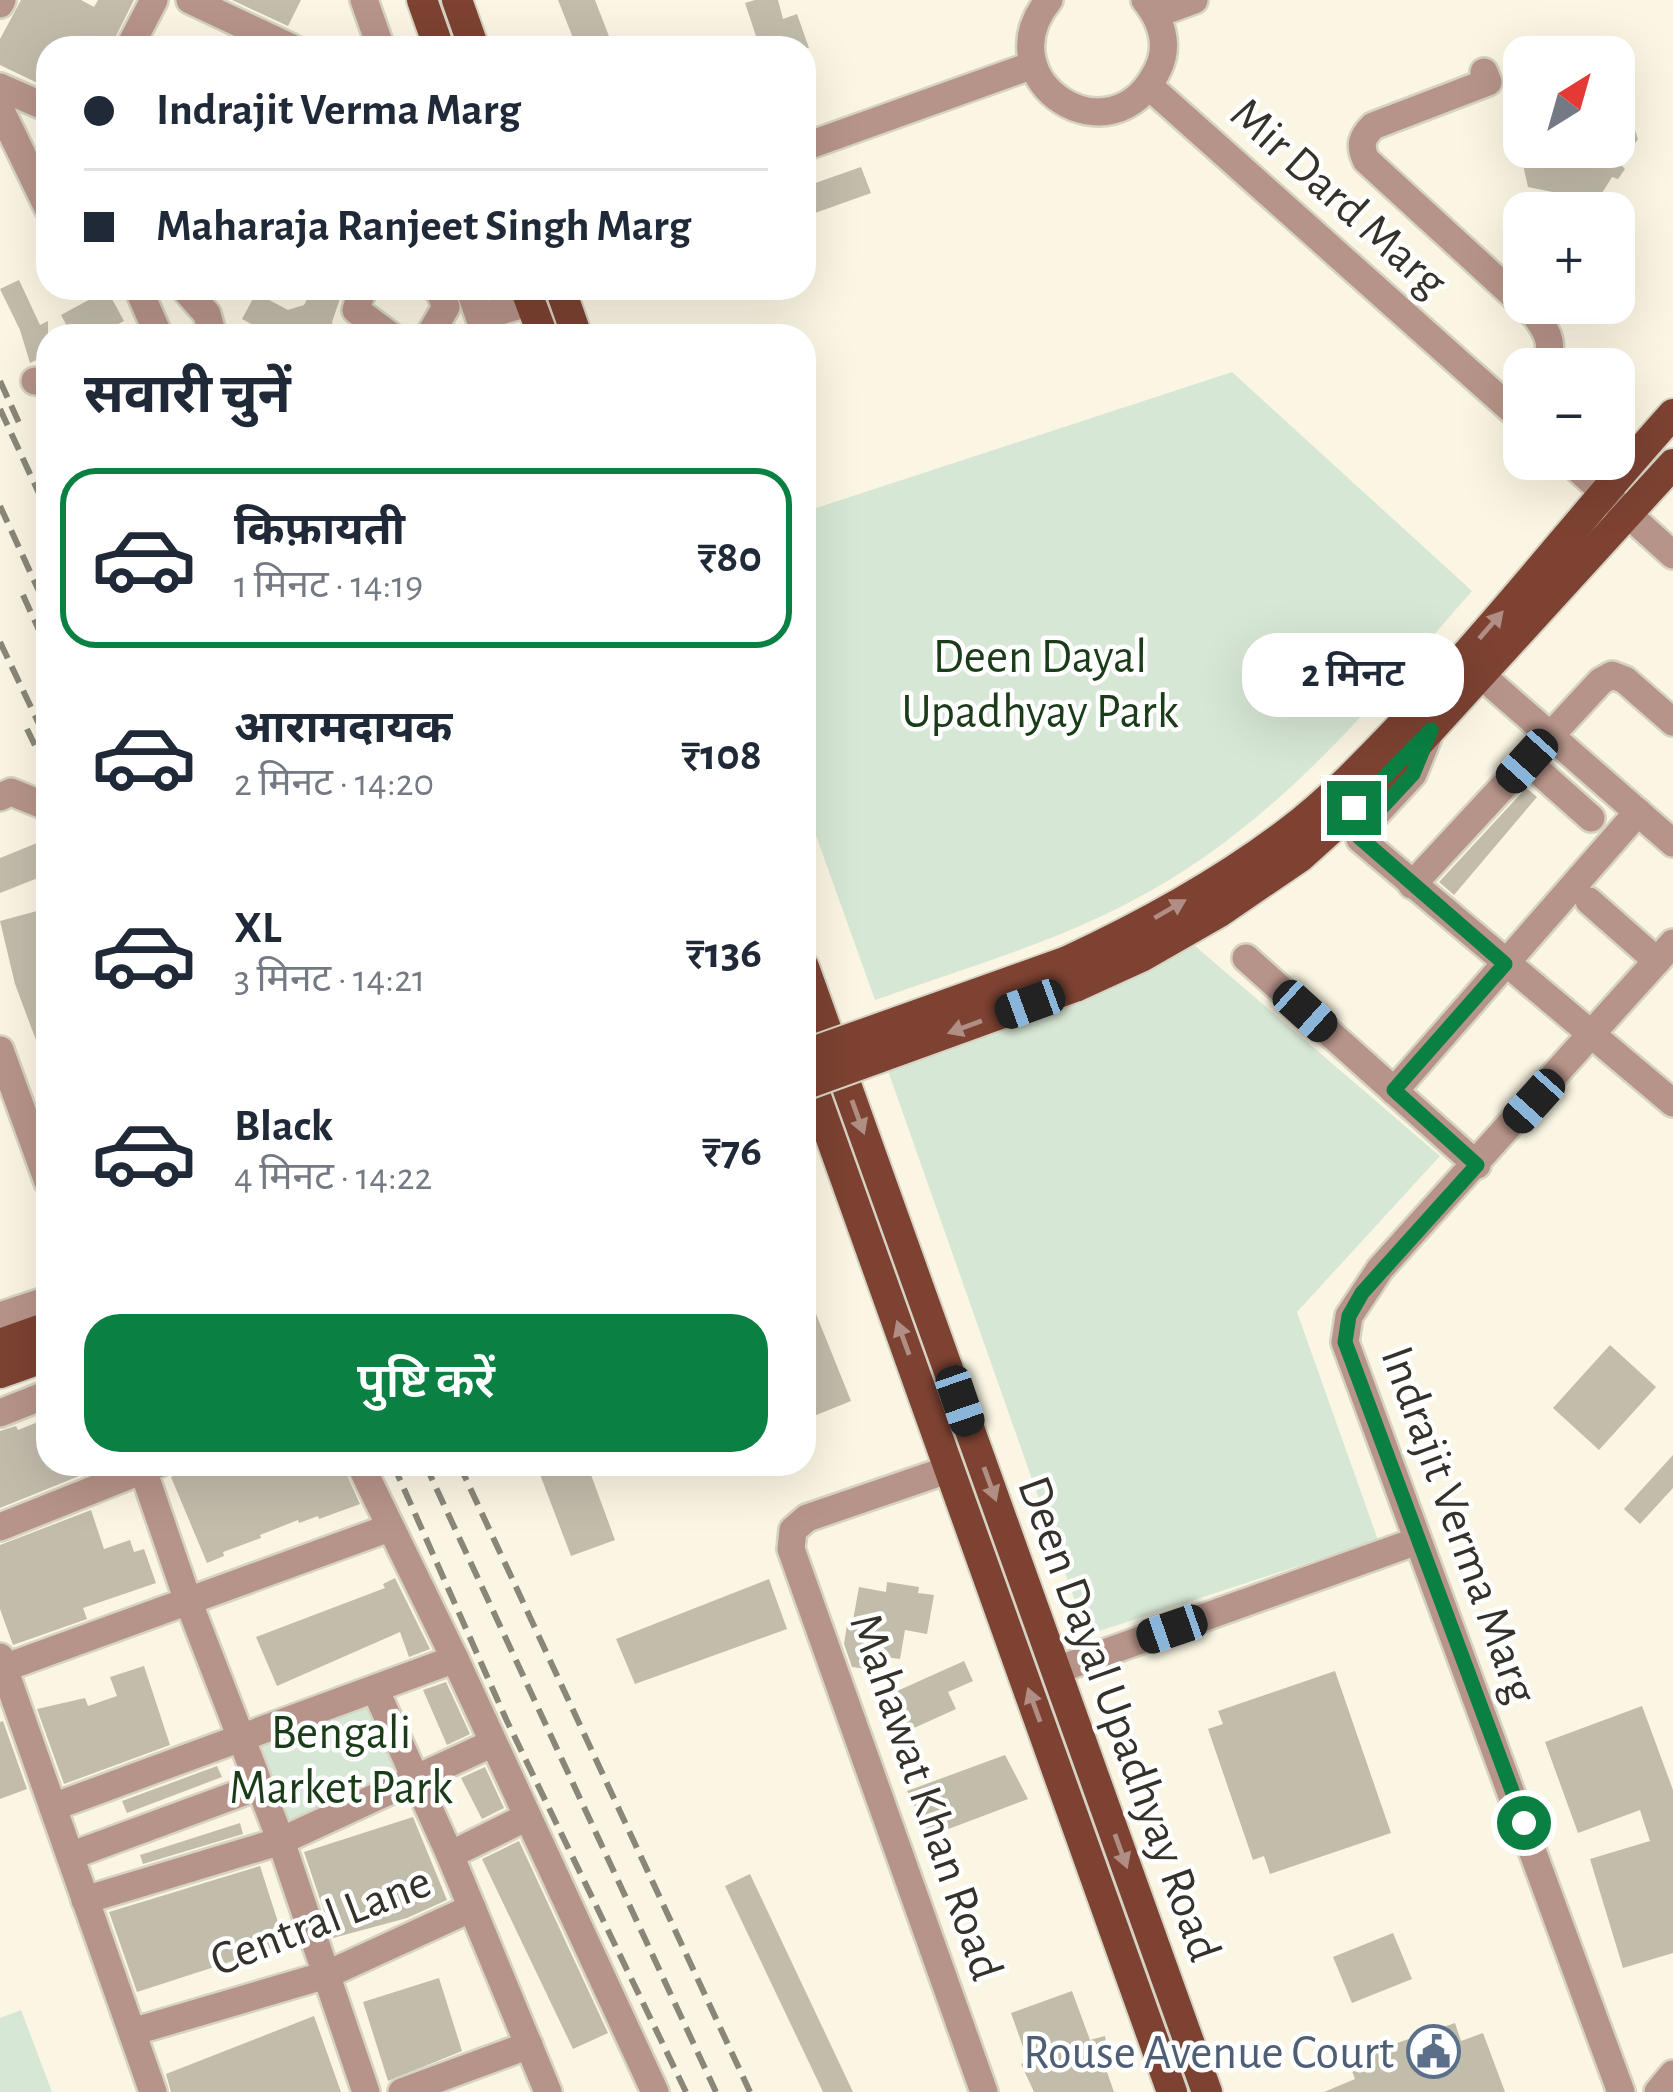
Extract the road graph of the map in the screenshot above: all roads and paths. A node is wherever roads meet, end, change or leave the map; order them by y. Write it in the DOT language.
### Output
graph roads {
  1 [pos="154,0"];
  2 [pos="190,0"];
  3 [pos="364,0"];
  4 [pos="422,0"];
  5 [pos="457,0"];
  6 [pos="1048,0"];
  7 [pos="1194,0"];
  8 [pos="1150,7"];
  9 [pos="136,36"];
  10 [pos="266,36"];
  11 [pos="377,36"];
  12 [pos="436,36"];
  13 [pos="470,36"];
  14 [pos="1033,65"];
  15 [pos="1484,71"];
  16 [pos="0,87"];
  17 [pos="1150,88"];
  18 [pos="36,103"];
  19 [pos="0,109"];
  20 [pos="816,143"];
  21 [pos="36,183"];
  22 [pos="359,300"];
  23 [pos="458,300"];
  24 [pos="521,300"];
  25 [pos="375,324"];
  26 [pos="481,324"];
  27 [pos="486,324"];
  28 [pos="1551,348"];
  29 [pos="1503,393"];
  30 [pos="1673,414"];
  31 [pos="1673,464"];
  32 [pos="1590,480"];
  33 [pos="1616,504"];
  34 [pos="1673,556"];
  35 [pos="1481,675"];
  36 [pos="1673,722"];
  37 [pos="1431,730"];
  38 [pos="1550,736"];
  39 [pos="1527,761"];
  40 [pos="0,797"];
  41 [pos="36,802"];
  42 [pos="1637,812"];
  43 [pos="1591,818"];
  44 [pos="1673,843"];
  45 [pos="1412,885"];
  46 [pos="1589,901"];
  47 [pos="1665,952"];
  48 [pos="1246,958"];
  49 [pos="1505,964"];
  50 [pos="1070,975"];
  51 [pos="816,1001"];
  52 [pos="1592,1037"];
  53 [pos="0,1050"];
  54 [pos="816,1055"];
  55 [pos="816,1079"];
  56 [pos="1394,1090"];
  57 [pos="816,1093"];
  58 [pos="1673,1103"];
  59 [pos="36,1149"];
  60 [pos="1477,1165"];
  61 [pos="36,1304"];
  62 [pos="0,1316"];
  63 [pos="36,1331"];
  64 [pos="0,1344"];
  65 [pos="36,1360"];
  66 [pos="0,1373"];
  67 [pos="36,1399"];
  68 [pos="0,1413"];
  69 [pos="950,1469"];
  70 [pos="123,1476"];
  71 [pos="150,1476"];
  72 [pos="365,1476"];
  73 [pos="0,1527"];
  74 [pos="388,1528"];
  75 [pos="1418,1541"];
  76 [pos="187,1598"];
  77 [pos="455,1659"];
  78 [pos="2,1662"];
  79 [pos="1057,1670"];
  80 [pos="375,1689"];
  81 [pos="242,1738"];
  82 [pos="493,1743"];
  83 [pos="414,1782"];
  84 [pos="260,1786"];
  85 [pos="53,1807"];
  86 [pos="527,1817"];
  87 [pos="281,1841"];
  88 [pos="70,1856"];
  89 [pos="450,1856"];
  90 [pos="86,1900"];
  91 [pos="472,1908"];
  92 [pos="326,1975"];
  93 [pos="132,2032"];
  94 [pos="529,2045"];
  95 [pos="1673,2074"];
  96 [pos="153,2092"];
  97 [pos="366,2092"];
  98 [pos="402,2092"];
  99 [pos="548,2092"];
  100 [pos="655,2092"];
  101 [pos="984,2092"];
  102 [pos="1172,2092"];
  103 [pos="1207,2092"];
  104 [pos="1621,2092"];
  105 [pos="1658,2092"];
  1 -- 9 [label="street"];
  2 -- 10 [label="street"];
  3 -- 11 [label="street"];
  4 -- 12 [label="main road"];
  5 -- 13 [label="main road"];
  6 -- 14 [label="street"];
  7 -- 8 [label="street"];
  8 -- 17 [label="street"];
  14 -- 17 [label="street"];
  14 -- 20 [label="street"];
  15 -- 28 [label="street"];
  16 -- 18 [label="street"];
  17 -- 29 [label="street, Mir Dard Marg"];
  19 -- 21 [label="street"];
  22 -- 25 [label="street"];
  23 -- 26 [label="street"];
  24 -- 27 [label="street"];
  30 -- 33 [label="main road"];
  31 -- 33 [label="main road"];
  32 -- 33 [label="street"];
  33 -- 34 [label="street"];
  33 -- 35 [label="main road"];
  50 -- 33 [label="main road, one-way"];
  35 -- 37 [label="main road"];
  35 -- 38 [label="street"];
  36 -- 38 [label="street"];
  37 -- 45 [label="street"];
  37 -- 50 [label="main road"];
  38 -- 39 [label="street"];
  38 -- 42 [label="street"];
  39 -- 43 [label="street"];
  39 -- 45 [label="street"];
  40 -- 41 [label="street"];
  42 -- 44 [label="street"];
  42 -- 49 [label="street"];
  45 -- 49 [label="street"];
  46 -- 47 [label="street"];
  47 -- 52 [label="street, Indrajit Verma Marg"];
  48 -- 56 [label="street"];
  49 -- 52 [label="street"];
  49 -- 56 [label="street"];
  50 -- 54 [label="main road, bridge"];
  50 -- 55 [label="main road, one-way, bridge"];
  51 -- 79 [label="main road, Deen Dayal Upadhyay Road, one-way"];
  52 -- 58 [label="street"];
  52 -- 60 [label="street, Indrajit Verma Marg"];
  53 -- 59 [label="street"];
  56 -- 60 [label="street"];
  69 -- 57 [label="main road, Deen Dayal Upadhyay Road, one-way"];
  60 -- 75 [label="street, Indrajit Verma Marg"];
  61 -- 62 [label="street"];
  63 -- 64 [label="main road"];
  65 -- 66 [label="main road"];
  67 -- 68 [label="street"];
  69 -- 101 [label="street, Mahawat Khan Road"];
  102 -- 69 [label="main road, Deen Dayal Upadhyay Road, one-way"];
  70 -- 73 [label="street"];
  71 -- 76 [label="street"];
  72 -- 74 [label="street"];
  74 -- 76 [label="street"];
  74 -- 77 [label="street"];
  75 -- 79 [label="street"];
  75 -- 104 [label="street, Indrajit Verma Marg"];
  76 -- 78 [label="street"];
  76 -- 81 [label="street"];
  77 -- 80 [label="street"];
  77 -- 82 [label="street"];
  78 -- 85 [label="street"];
  79 -- 103 [label="main road, Deen Dayal Upadhyay Road, one-way"];
  80 -- 81 [label="street"];
  80 -- 83 [label="street"];
  81 -- 84 [label="street"];
  81 -- 85 [label="street"];
  82 -- 83 [label="street"];
  82 -- 86 [label="street"];
  83 -- 87 [label="street"];
  83 -- 89 [label="street"];
  84 -- 87 [label="street"];
  84 -- 88 [label="street"];
  85 -- 88 [label="street"];
  86 -- 89 [label="street, Central Lane"];
  86 -- 100 [label="street"];
  87 -- 90 [label="street"];
  87 -- 92 [label="street"];
  88 -- 90 [label="street"];
  89 -- 91 [label="street, Central Lane"];
  90 -- 93 [label="street"];
  91 -- 92 [label="street, Central Lane"];
  91 -- 94 [label="street"];
  92 -- 93 [label="street, Central Lane"];
  92 -- 97 [label="street"];
  93 -- 96 [label="street"];
  94 -- 98 [label="street"];
  94 -- 99 [label="street"];
  95 -- 105 [label="street"];
}
